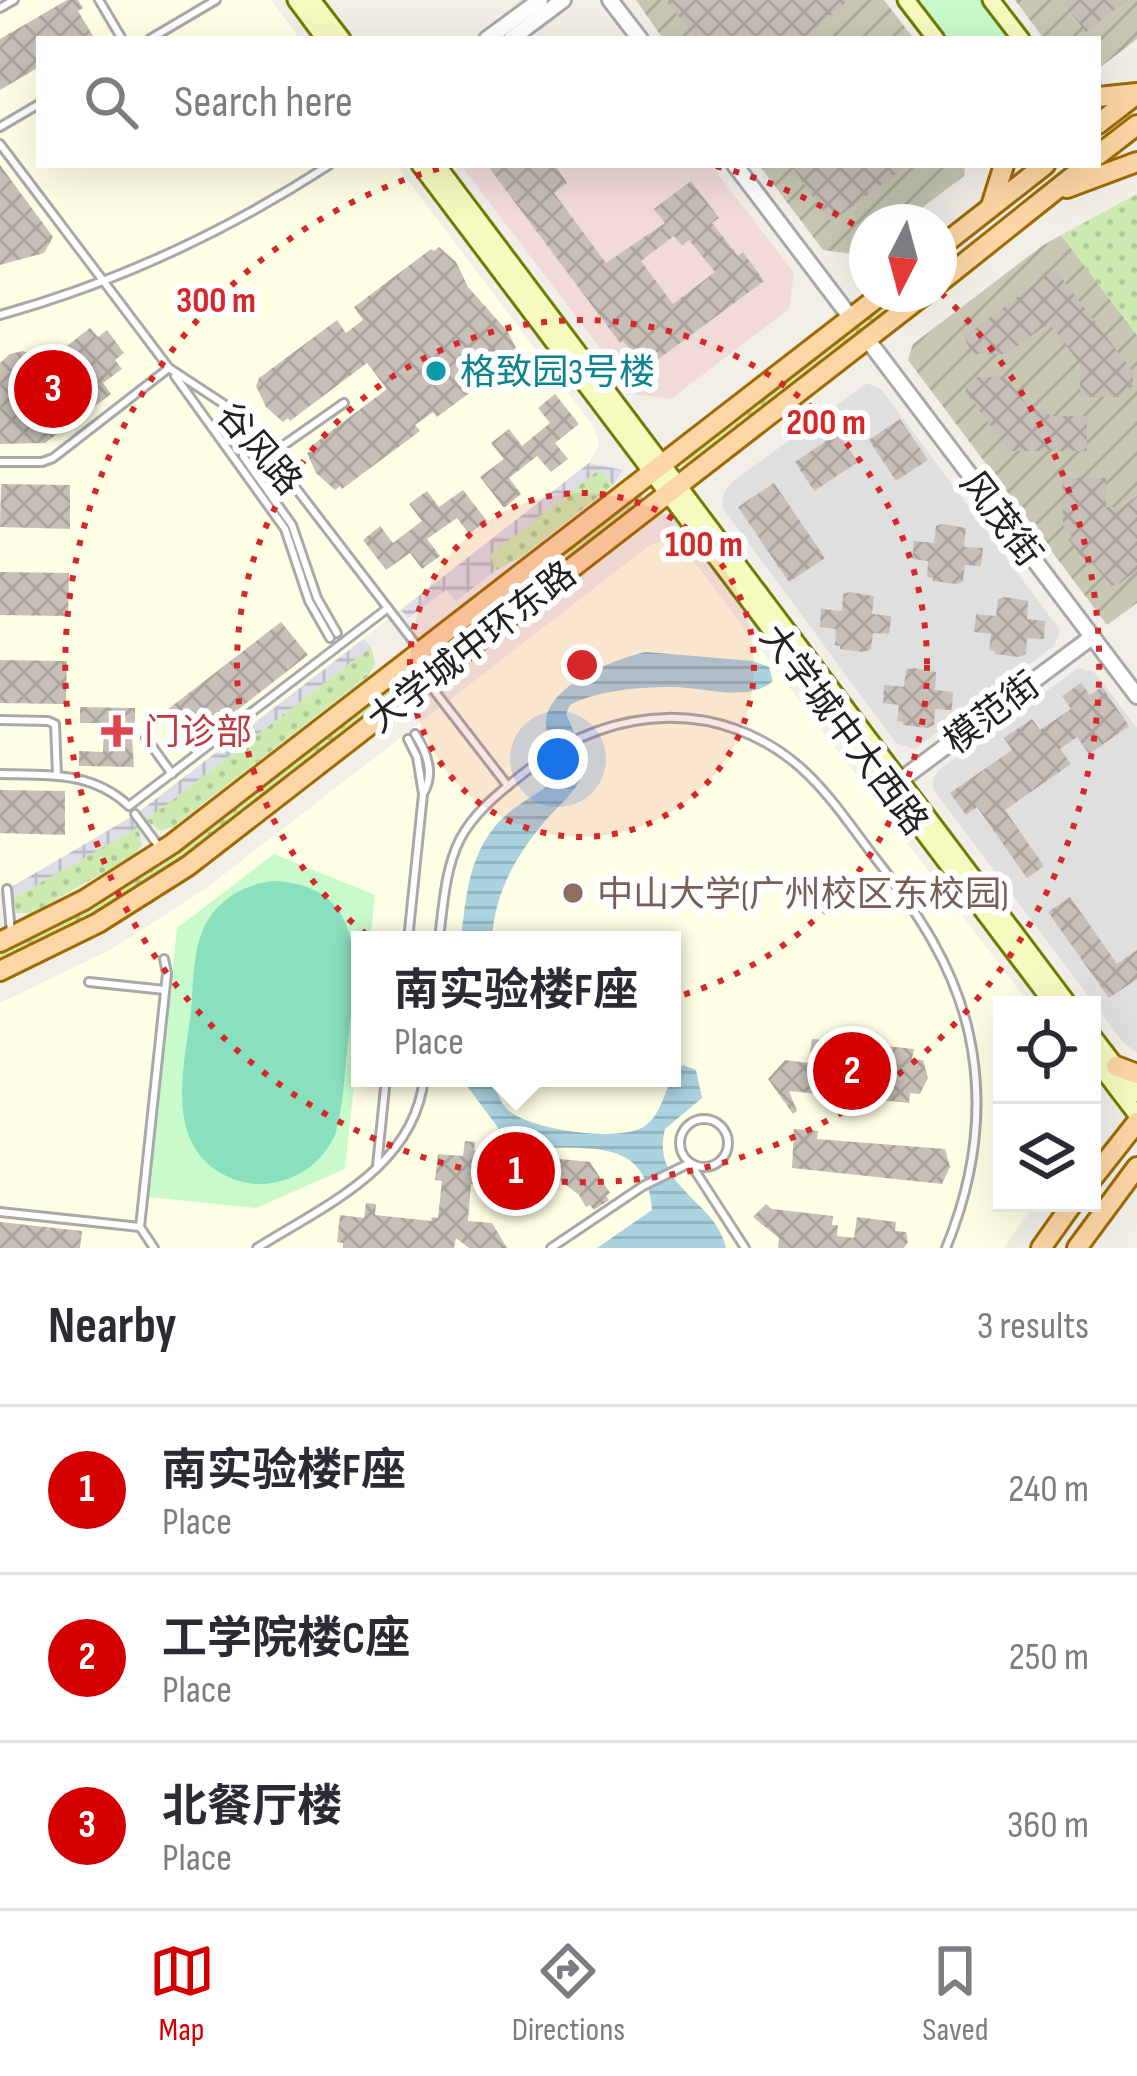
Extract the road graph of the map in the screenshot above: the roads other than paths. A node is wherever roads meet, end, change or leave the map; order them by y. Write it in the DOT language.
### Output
graph roads {
  1 [pos="14,0"];
  2 [pos="99,0"];
  3 [pos="216,0"];
  4 [pos="296,0"];
  5 [pos="312,0"];
  6 [pos="540,0"];
  7 [pos="563,0"];
  8 [pos="610,0"];
  9 [pos="906,0"];
  10 [pos="991,0"];
  11 [pos="0,8"];
  12 [pos="120,36"];
  13 [pos="155,36"];
  14 [pos="323,36"];
  15 [pos="340,36"];
  16 [pos="491,36"];
  17 [pos="515,36"];
  18 [pos="638,36"];
  19 [pos="934,36"];
  20 [pos="1019,36"];
  21 [pos="1137,94"];
  22 [pos="1101,97"];
  23 [pos="36,106"];
  24 [pos="1101,122"];
  25 [pos="1137,125"];
  26 [pos="0,127"];
  27 [pos="0,144"];
  28 [pos="1101,149"];
  29 [pos="1137,162"];
  30 [pos="324,168"];
  31 [pos="422,168"];
  32 [pos="439,168"];
  33 [pos="737,168"];
  34 [pos="1003,168"];
  35 [pos="1038,168"];
  36 [pos="1041,168"];
  37 [pos="1084,168"];
  38 [pos="1057,192"];
  39 [pos="988,208"];
  40 [pos="957,233"];
  41 [pos="957,269"];
  42 [pos="103,283"];
  43 [pos="858,312"];
  44 [pos="902,312"];
  45 [pos="0,315"];
  46 [pos="851,318"];
  47 [pos="867,339"];
  48 [pos="169,368"];
  49 [pos="344,403"];
  50 [pos="253,431"];
  51 [pos="271,454"];
  52 [pos="0,462"];
  53 [pos="657,469"];
  54 [pos="673,489"];
  55 [pos="388,608"];
  56 [pos="1092,637"];
  57 [pos="422,651"];
  58 [pos="427,681"];
  59 [pos="1137,696"];
  60 [pos="0,720"];
  61 [pos="412,737"];
  62 [pos="146,738"];
  63 [pos="0,774"];
  64 [pos="172,774"];
  65 [pos="57,775"];
  66 [pos="895,784"];
  67 [pos="508,786"];
  68 [pos="136,814"];
  69 [pos="162,851"];
  70 [pos="7,889"];
  71 [pos="409,931"];
  72 [pos="440,931"];
  73 [pos="7,939"];
  74 [pos="164,958"];
  75 [pos="0,971"];
  76 [pos="89,982"];
  77 [pos="165,990"];
  78 [pos="1048,996"];
  79 [pos="1063,996"];
  80 [pos="1101,1047"];
  81 [pos="1116,1066"];
  82 [pos="1101,1069"];
  83 [pos="1137,1074"];
  84 [pos="385,1087"];
  85 [pos="421,1087"];
  86 [pos="1137,1094"];
  87 [pos="1137,1119"];
  88 [pos="690,1163"];
  89 [pos="1101,1167"];
  90 [pos="1137,1167"];
  91 [pos="376,1170"];
  92 [pos="0,1212"];
  93 [pos="1067,1212"];
  94 [pos="140,1227"];
  95 [pos="283,1232"];
  96 [pos="154,1248"];
  97 [pos="256,1248"];
  98 [pos="281,1248"];
  99 [pos="551,1248"];
  100 [pos="745,1248"];
  101 [pos="946,1248"];
  102 [pos="1041,1248"];
  103 [pos="1077,1248"];
  1 -- 11 [label="lane"];
  2 -- 12 [label="lane"];
  3 -- 13 [label="lane"];
  4 -- 14 [label="main road"];
  5 -- 15 [label="main road"];
  6 -- 16 [label="street"];
  7 -- 17 [label="street"];
  8 -- 18 [label="street"];
  9 -- 19 [label="main road"];
  10 -- 20 [label="main road"];
  21 -- 22 [label="main road"];
  21 -- 24 [label="main road"];
  23 -- 26 [label="lane"];
  25 -- 28 [label="main road"];
  27 -- 42 [label="lane, 谷风路"];
  29 -- 38 [label="main road"];
  30 -- 42 [label="lane"];
  31 -- 53 [label="main road, 大学城中大西路"];
  32 -- 53 [label="main road, 大学城中大西路"];
  33 -- 46 [label="street"];
  34 -- 39 [label="main road"];
  35 -- 39 [label="main road"];
  36 -- 38 [label="main road"];
  37 -- 38 [label="main road"];
  38 -- 41 [label="main road"];
  39 -- 40 [label="main road"];
  42 -- 45 [label="lane"];
  42 -- 48 [label="lane, 谷风路"];
  43 -- 46 [label="main road, 大学城中环东路"];
  44 -- 47 [label="main road, 大学城中环东路"];
  46 -- 53 [label="main road, 大学城中环东路"];
  47 -- 54 [label="main road, 大学城中环东路"];
  47 -- 56 [label="street, 风茂街"];
  48 -- 50 [label="lane, 谷风路"];
  48 -- 50 [label="lane"];
  48 -- 52 [label="lane"];
  49 -- 51 [label="lane"];
  50 -- 51 [label="lane, 谷风路"];
  51 -- 55 [label="lane, 谷风路"];
  53 -- 54 [label="main road, 大学城中大西路"];
  53 -- 57 [label="main road, 大学城中环东路"];
  54 -- 58 [label="main road, 大学城中环东路"];
  54 -- 66 [label="main road, 大学城中大西路"];
  55 -- 57 [label="lane, 谷风路"];
  55 -- 64 [label="lane"];
  56 -- 59 [label="street, 风茂街"];
  56 -- 66 [label="street, 模范街"];
  57 -- 69 [label="main road, 大学城中环东路"];
  58 -- 67 [label="lane"];
  58 -- 75 [label="main road, 大学城中环东路"];
  60 -- 65 [label="lane"];
  61 -- 71 [label="lane"];
  62 -- 64 [label="lane"];
  63 -- 65 [label="lane"];
  64 -- 65 [label="lane"];
  66 -- 78 [label="main road, 大学城中大西路"];
  66 -- 79 [label="main road, 大学城中大西路"];
  67 -- 72 [label="lane"];
  67 -- 101 [label="lane"];
  68 -- 69 [label="lane"];
  69 -- 73 [label="main road, 大学城中环东路"];
  70 -- 73 [label="lane"];
  74 -- 77 [label="lane"];
  76 -- 77 [label="lane"];
  77 -- 94 [label="lane"];
  80 -- 81 [label="main road"];
  81 -- 83 [label="main road"];
  81 -- 86 [label="main road"];
  82 -- 87 [label="main road"];
  84 -- 91 [label="lane"];
  85 -- 91 [label="lane"];
  87 -- 89 [label="main road"];
  88 -- 88 [label="lane"];
  88 -- 99 [label="lane"];
  88 -- 100 [label="lane"];
  90 -- 103 [label="main road"];
  91 -- 95 [label="lane"];
  92 -- 94 [label="lane"];
  93 -- 102 [label="main road"];
  94 -- 96 [label="lane"];
  95 -- 97 [label="lane"];
  95 -- 98 [label="lane"];
}
